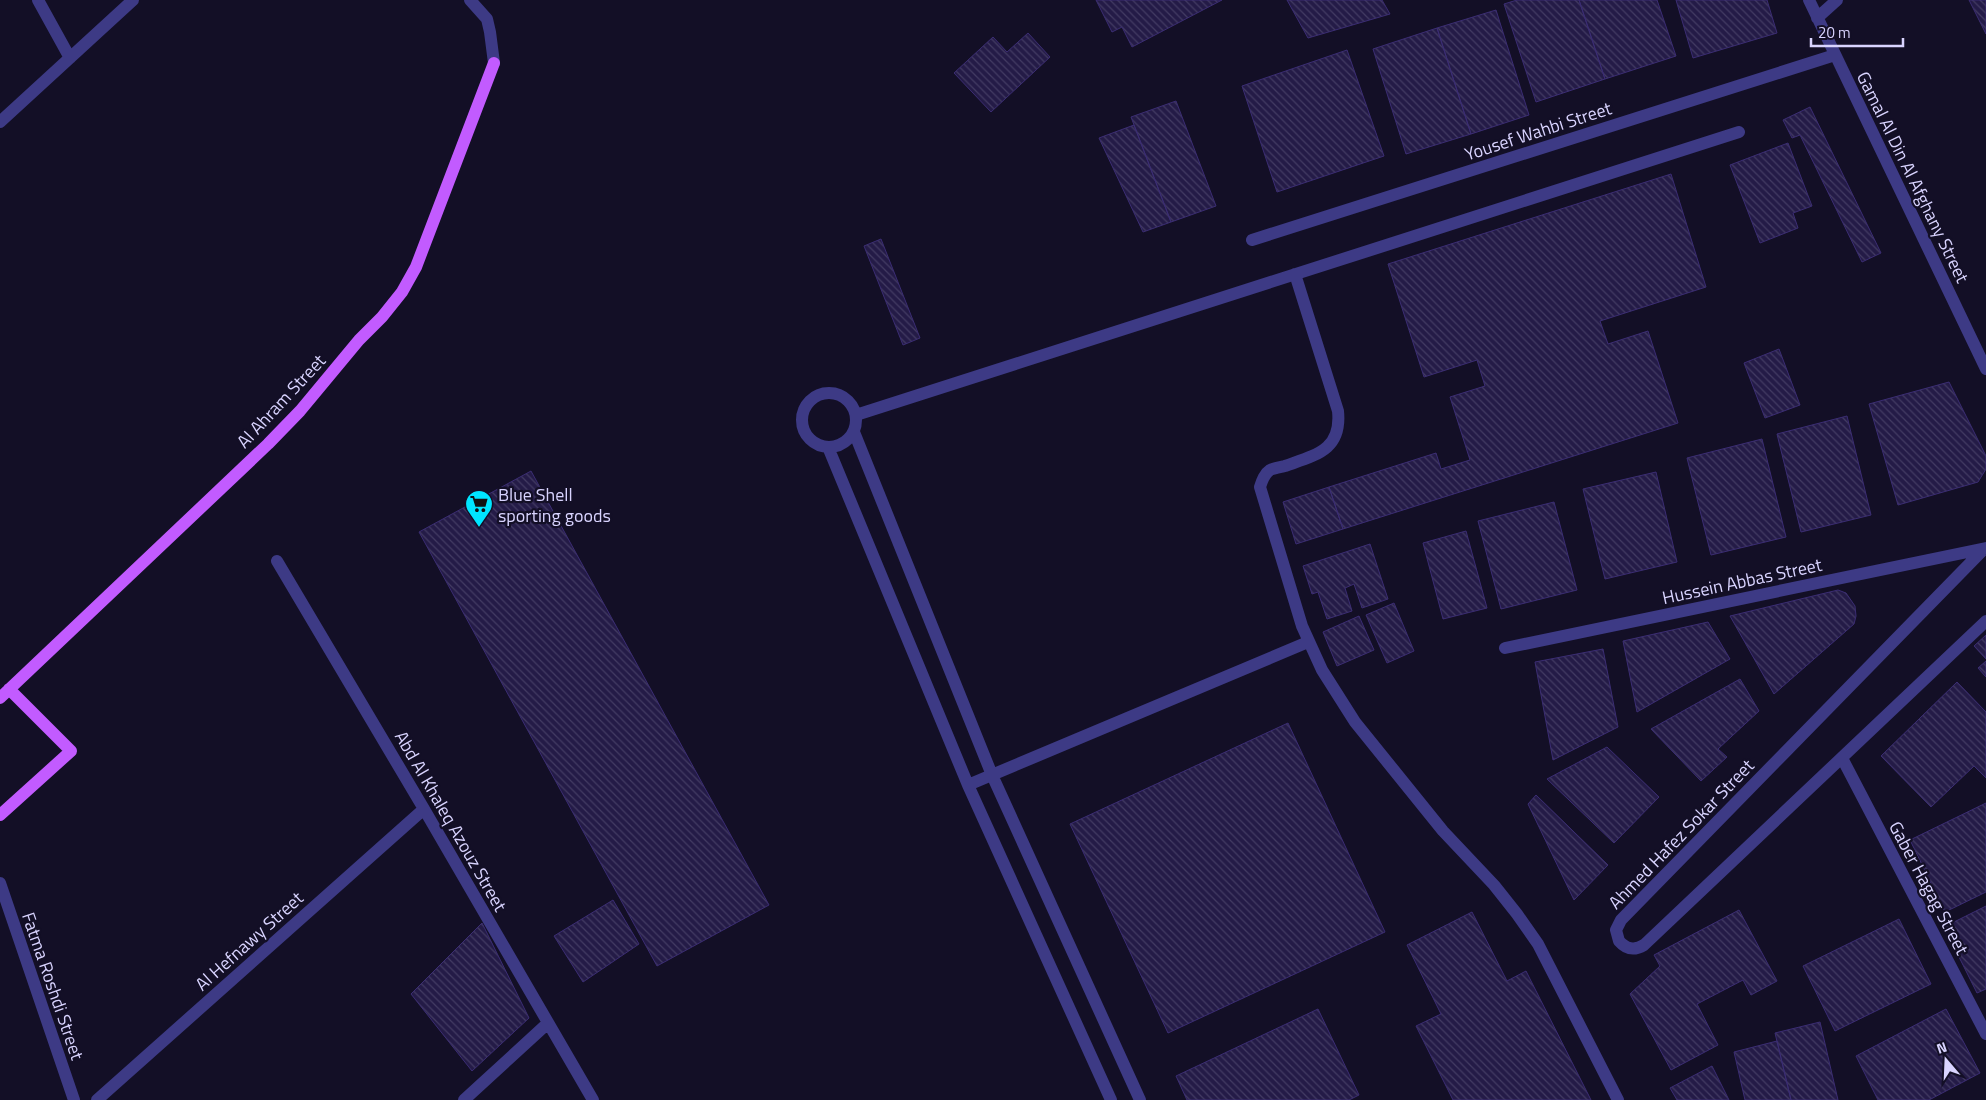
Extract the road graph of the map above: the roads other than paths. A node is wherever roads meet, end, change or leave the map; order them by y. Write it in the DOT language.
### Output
graph roads {
  1 [pos="38,0"];
  2 [pos="133,0"];
  3 [pos="470,0"];
  4 [pos="1809,0"];
  5 [pos="1837,0"];
  6 [pos="1817,18"];
  7 [pos="1835,55"];
  8 [pos="70,58"];
  9 [pos="494,63"];
  10 [pos="0,122"];
  11 [pos="1739,132"];
  12 [pos="1252,240"];
  13 [pos="1295,274"];
  14 [pos="1986,369"];
  15 [pos="856,415"];
  16 [pos="854,432"];
  17 [pos="828,447"];
  18 [pos="1985,548"];
  19 [pos="277,561"];
  20 [pos="1986,620"];
  21 [pos="1308,642"];
  22 [pos="1506,648"];
  23 [pos="5,694"];
  24 [pos="1842,758"];
  25 [pos="992,775"];
  26 [pos="968,785"];
  27 [pos="424,809"];
  28 [pos="0,815"];
  29 [pos="0,883"];
  30 [pos="548,1023"];
  31 [pos="1986,1034"];
  32 [pos="74,1100"];
  33 [pos="97,1100"];
  34 [pos="464,1100"];
  35 [pos="593,1100"];
  36 [pos="1111,1100"];
  37 [pos="1140,1100"];
  38 [pos="1618,1100"];
  1 -- 8 [label="street"];
  2 -- 8 [label="street"];
  3 -- 9 [label="street"];
  4 -- 6 [label="street, Gamal Al Din Al Afghany Street"];
  5 -- 6 [label="street"];
  6 -- 7 [label="street, Gamal Al Din Al Afghany Street"];
  7 -- 12 [label="street, Yousef Wahbi Street"];
  7 -- 14 [label="street, Gamal Al Din Al Afghany Street"];
  8 -- 10 [label="street"];
  9 -- 23 [label="main road, Al Ahram Street"];
  11 -- 13 [label="street"];
  13 -- 15 [label="street"];
  13 -- 21 [label="street"];
  15 -- 16 [label="street"];
  15 -- 17 [label="street"];
  16 -- 17 [label="street"];
  16 -- 25 [label="street"];
  17 -- 26 [label="street"];
  18 -- 22 [label="street, Hussein Abbas Street"];
  18 -- 24 [label="street, Ahmed Hafez Sokar Street"];
  19 -- 27 [label="street, Abd Al Khaleq Azouz Street"];
  20 -- 24 [label="street, Ahmed Hafez Sokar Street"];
  21 -- 25 [label="street"];
  21 -- 38 [label="street"];
  23 -- 28 [label="main road"];
  24 -- 31 [label="street, Gaber Hagag Street"];
  25 -- 26 [label="street"];
  25 -- 37 [label="street"];
  26 -- 36 [label="street"];
  27 -- 30 [label="street, Abd Al Khaleq Azouz Street"];
  27 -- 33 [label="street, Al Hefnawy Street"];
  29 -- 32 [label="street, Fatma Roshdi Street"];
  30 -- 34 [label="street"];
  30 -- 35 [label="street, Abd Al Khaleq Azouz Street"];
}
